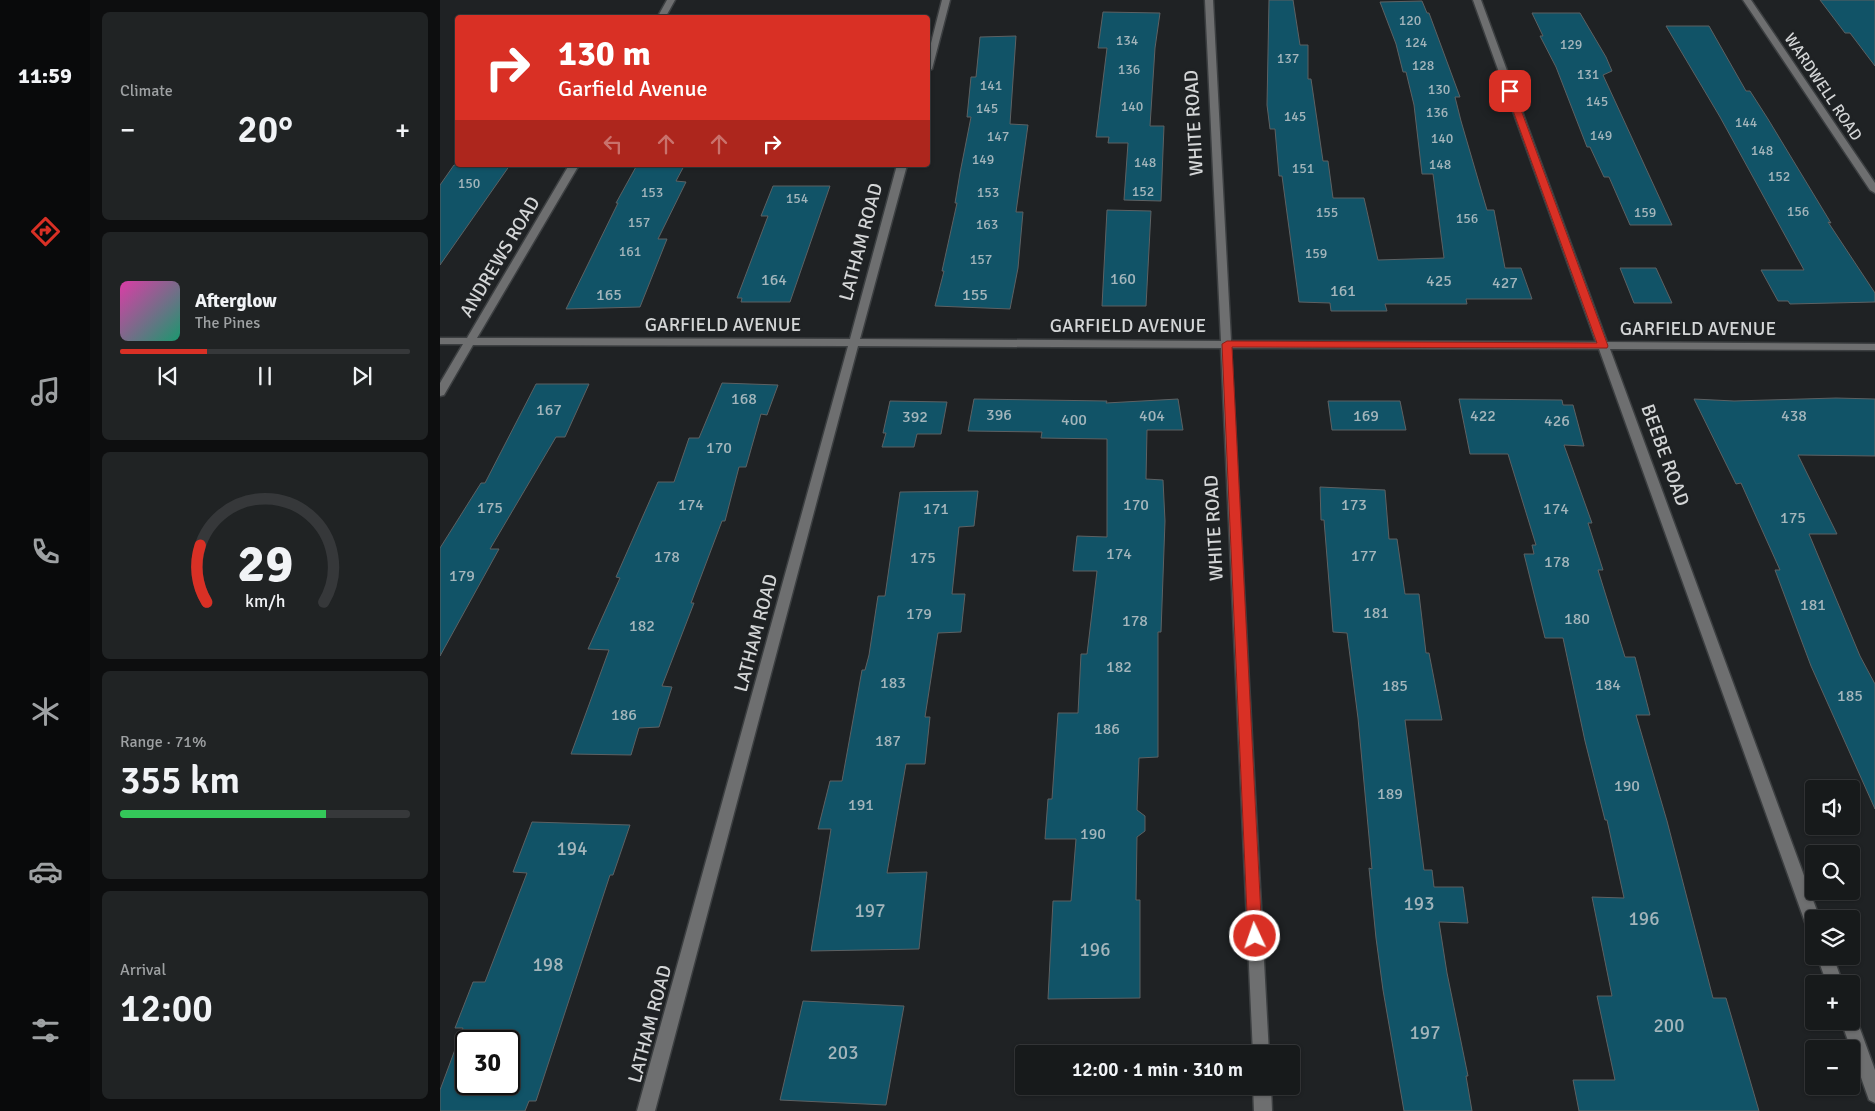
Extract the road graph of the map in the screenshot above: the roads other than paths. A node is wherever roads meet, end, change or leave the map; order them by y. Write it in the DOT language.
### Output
graph roads {
  1 [pos="671,0"];
  2 [pos="946,0"];
  3 [pos="1210,0"];
  4 [pos="1477,0"];
  5 [pos="1747,0"];
  6 [pos="663,15"];
  7 [pos="930,61"];
  8 [pos="573,167"];
  9 [pos="901,167"];
  10 [pos="1875,190"];
  11 [pos="440,341"];
  12 [pos="470,341"];
  13 [pos="854,343"];
  14 [pos="1227,344"];
  15 [pos="1603,346"];
  16 [pos="1875,347"];
  17 [pos="440,392"];
  18 [pos="1809,910"];
  19 [pos="1852,1030"];
  20 [pos="1261,1045"];
  21 [pos="1875,1094"];
  22 [pos="1262,1095"];
  23 [pos="646,1111"];
  24 [pos="1263,1111"];
  1 -- 6 [label="street"];
  2 -- 7 [label="street"];
  3 -- 14 [label="street, WHITE ROAD"];
  4 -- 15 [label="street, BEEBE ROAD"];
  5 -- 10 [label="street, WARDWELL ROAD"];
  8 -- 12 [label="street, ANDREWS ROAD"];
  9 -- 13 [label="street, LATHAM ROAD"];
  11 -- 12 [label="street, GARFIELD AVENUE"];
  12 -- 13 [label="street, GARFIELD AVENUE"];
  12 -- 17 [label="street, ANDREWS ROAD"];
  13 -- 14 [label="street, GARFIELD AVENUE"];
  13 -- 23 [label="street, LATHAM ROAD"];
  14 -- 15 [label="street, GARFIELD AVENUE"];
  14 -- 20 [label="street, WHITE ROAD"];
  15 -- 16 [label="street, GARFIELD AVENUE"];
  15 -- 18 [label="street, BEEBE ROAD"];
  19 -- 21 [label="street"];
  22 -- 24 [label="street"];
}
